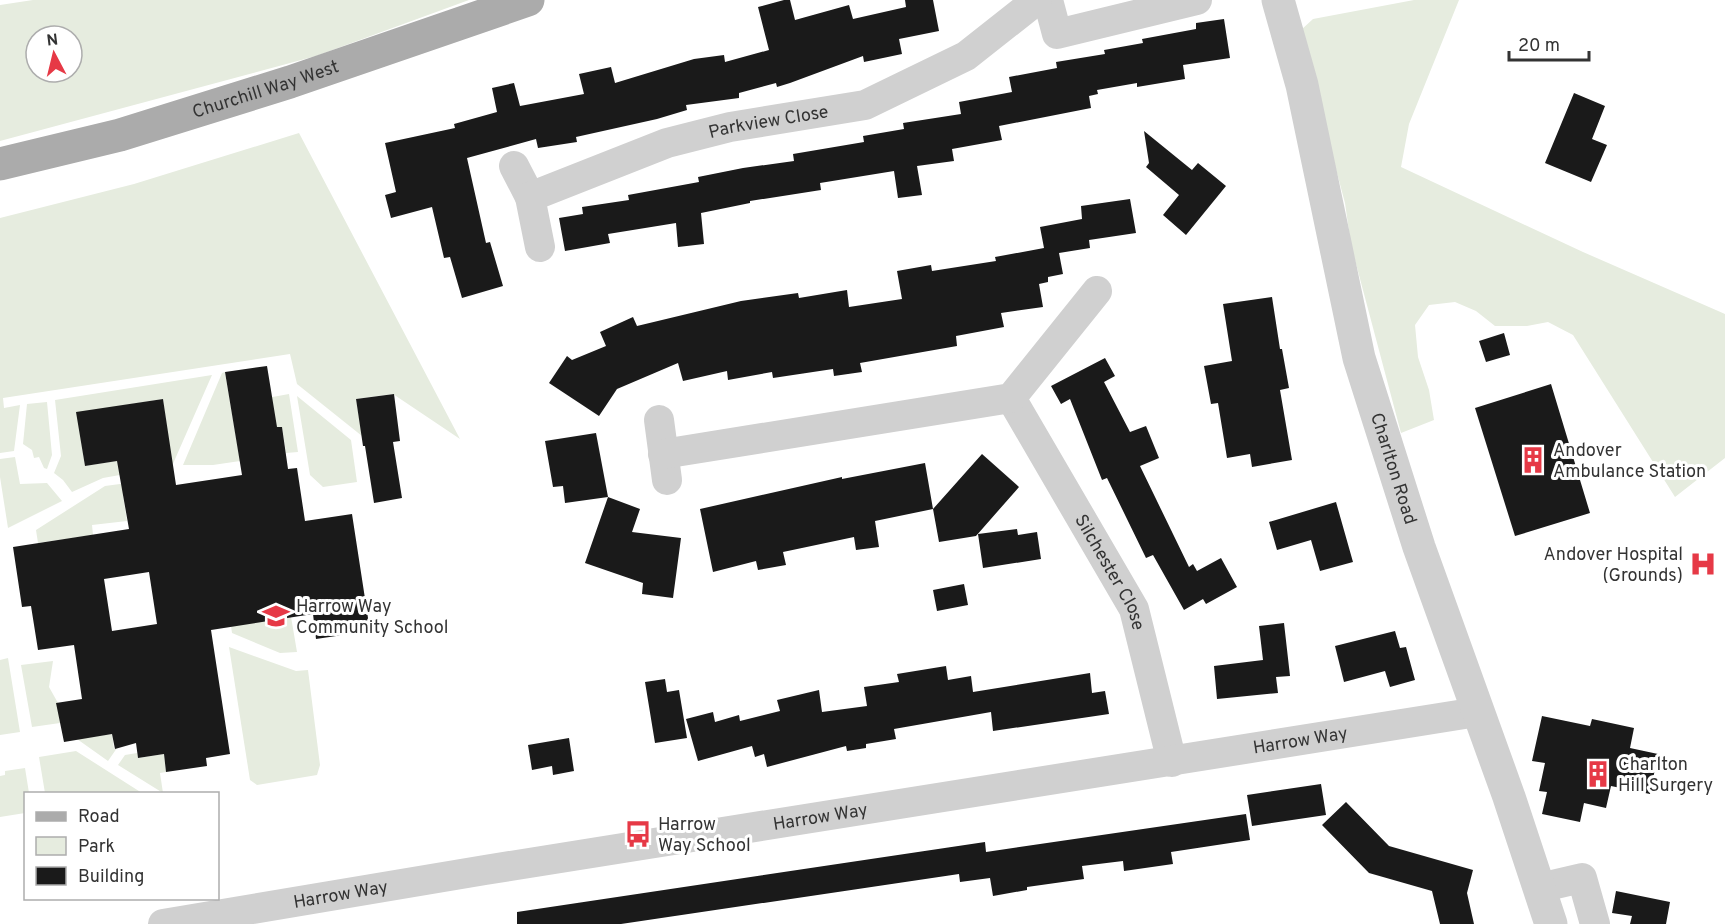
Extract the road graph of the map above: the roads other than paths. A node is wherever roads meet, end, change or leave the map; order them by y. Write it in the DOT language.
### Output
graph roads {
  1 [pos="528,0"];
  2 [pos="1037,0"];
  3 [pos="1048,0"];
  4 [pos="1197,0"];
  5 [pos="1278,0"];
  6 [pos="0,164"];
  7 [pos="514,166"];
  8 [pos="530,197"];
  9 [pos="540,247"];
  10 [pos="1097,291"];
  11 [pos="1011,398"];
  12 [pos="659,420"];
  13 [pos="1477,712"];
  14 [pos="1172,762"];
  15 [pos="1539,888"];
  16 [pos="309,911"];
  17 [pos="163,924"];
  18 [pos="1551,924"];
  19 [pos="1595,924"];
  1 -- 6 [label="main road, Churchill Way West"];
  2 -- 8 [label="street, Parkview Close"];
  3 -- 4 [label="street"];
  5 -- 13 [label="street, Charlton Road"];
  7 -- 8 [label="street"];
  8 -- 9 [label="street"];
  10 -- 11 [label="street"];
  11 -- 12 [label="street"];
  11 -- 14 [label="street, Silchester Close"];
  13 -- 14 [label="street, Harrow Way"];
  13 -- 15 [label="street, Charlton Road"];
  14 -- 16 [label="street, Harrow Way"];
  15 -- 18 [label="street, Charlton Road"];
  15 -- 19 [label="street"];
  16 -- 17 [label="street, Harrow Way"];
}
